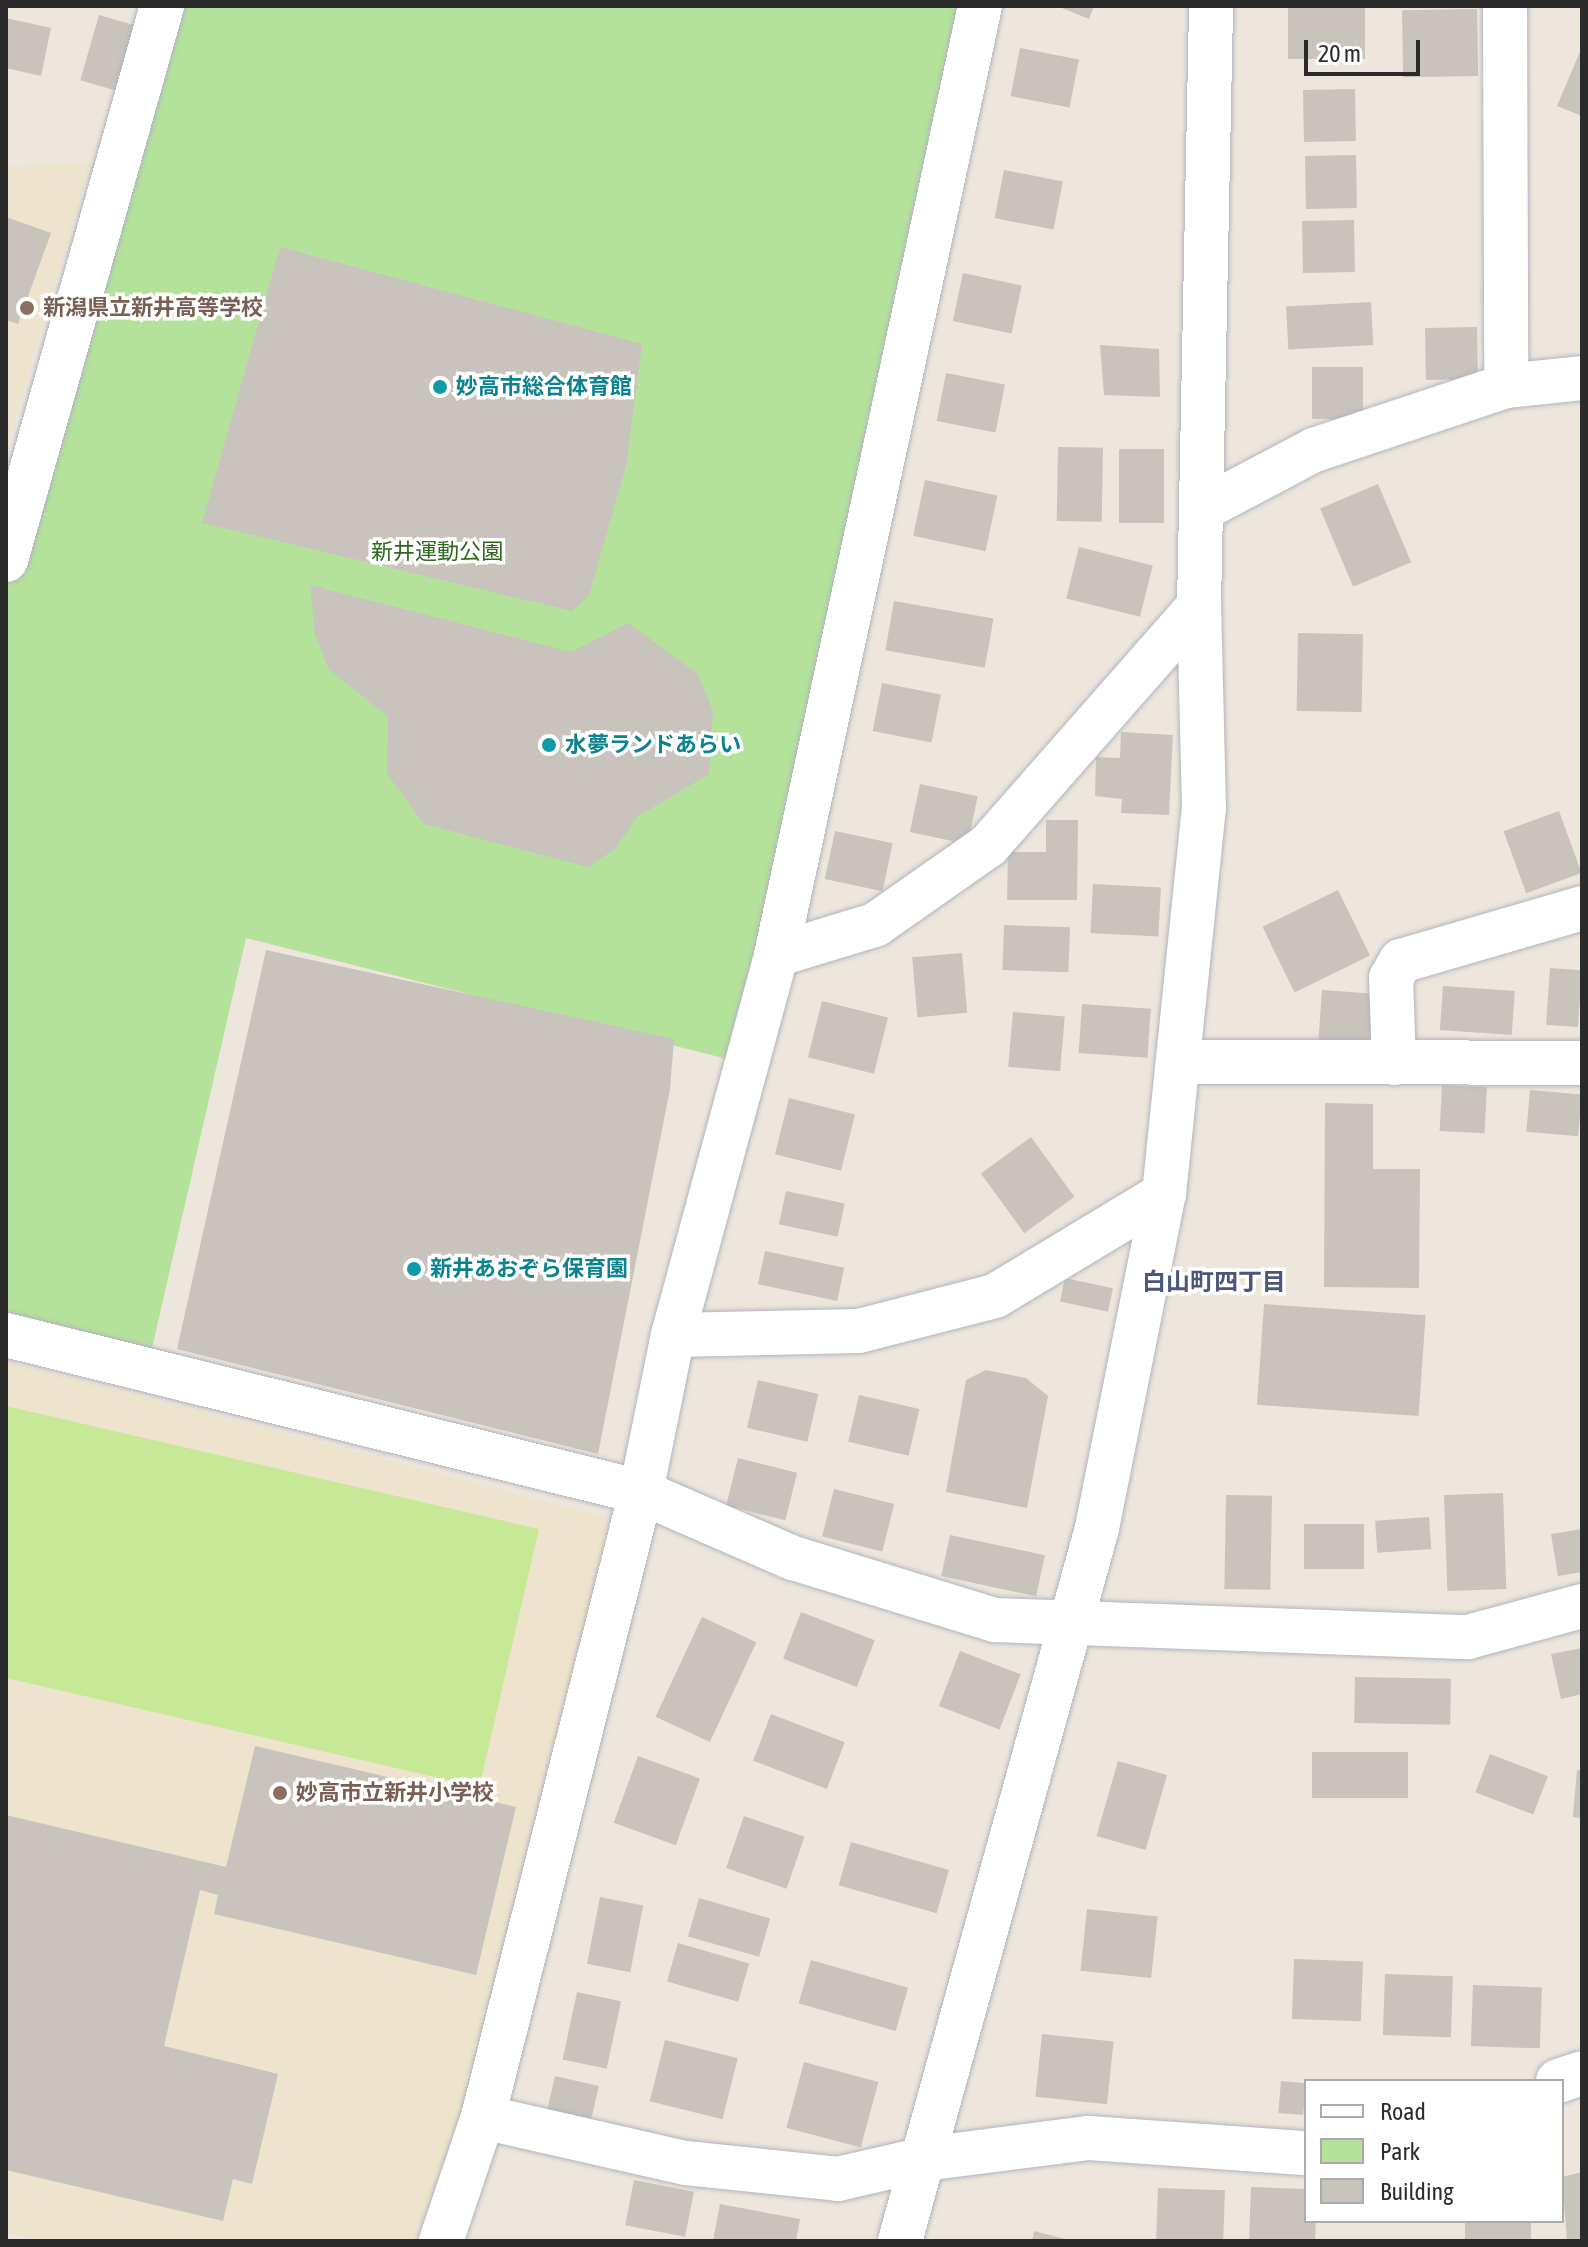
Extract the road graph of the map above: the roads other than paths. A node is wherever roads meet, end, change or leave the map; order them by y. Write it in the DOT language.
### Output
graph roads {
  1 [pos="162,6"];
  2 [pos="980,6"];
  3 [pos="1211,6"];
  4 [pos="1505,6"];
  5 [pos="1582,378"];
  6 [pos="1506,386"];
  7 [pos="1204,508"];
  8 [pos="6,560"];
  9 [pos="1199,606"];
  10 [pos="1582,908"];
  11 [pos="776,955"];
  12 [pos="1179,1062"];
  13 [pos="1394,1063"];
  14 [pos="1582,1063"];
  15 [pos="1164,1194"];
  16 [pos="6,1335"];
  17 [pos="673,1335"];
  18 [pos="641,1492"];
  19 [pos="1582,1606"];
  20 [pos="1070,1625"];
  21 [pos="483,2117"];
  22 [pos="1304,2153"];
  23 [pos="924,2159"];
  24 [pos="441,2241"];
  25 [pos="900,2241"];
  1 -- 8 [label="street"];
  2 -- 11 [label="street"];
  3 -- 7 [label="street"];
  4 -- 6 [label="street"];
  5 -- 6 [label="street"];
  6 -- 7 [label="street"];
  7 -- 9 [label="street"];
  9 -- 11 [label="street"];
  9 -- 12 [label="street"];
  10 -- 13 [label="street"];
  11 -- 17 [label="street"];
  12 -- 13 [label="street"];
  12 -- 15 [label="street"];
  13 -- 14 [label="street"];
  15 -- 17 [label="street"];
  15 -- 20 [label="street"];
  16 -- 18 [label="street"];
  17 -- 18 [label="street"];
  18 -- 20 [label="street"];
  18 -- 21 [label="street"];
  19 -- 20 [label="street"];
  20 -- 23 [label="street"];
  21 -- 23 [label="street"];
  21 -- 24 [label="street"];
  22 -- 23 [label="street"];
  23 -- 25 [label="street"];
}
